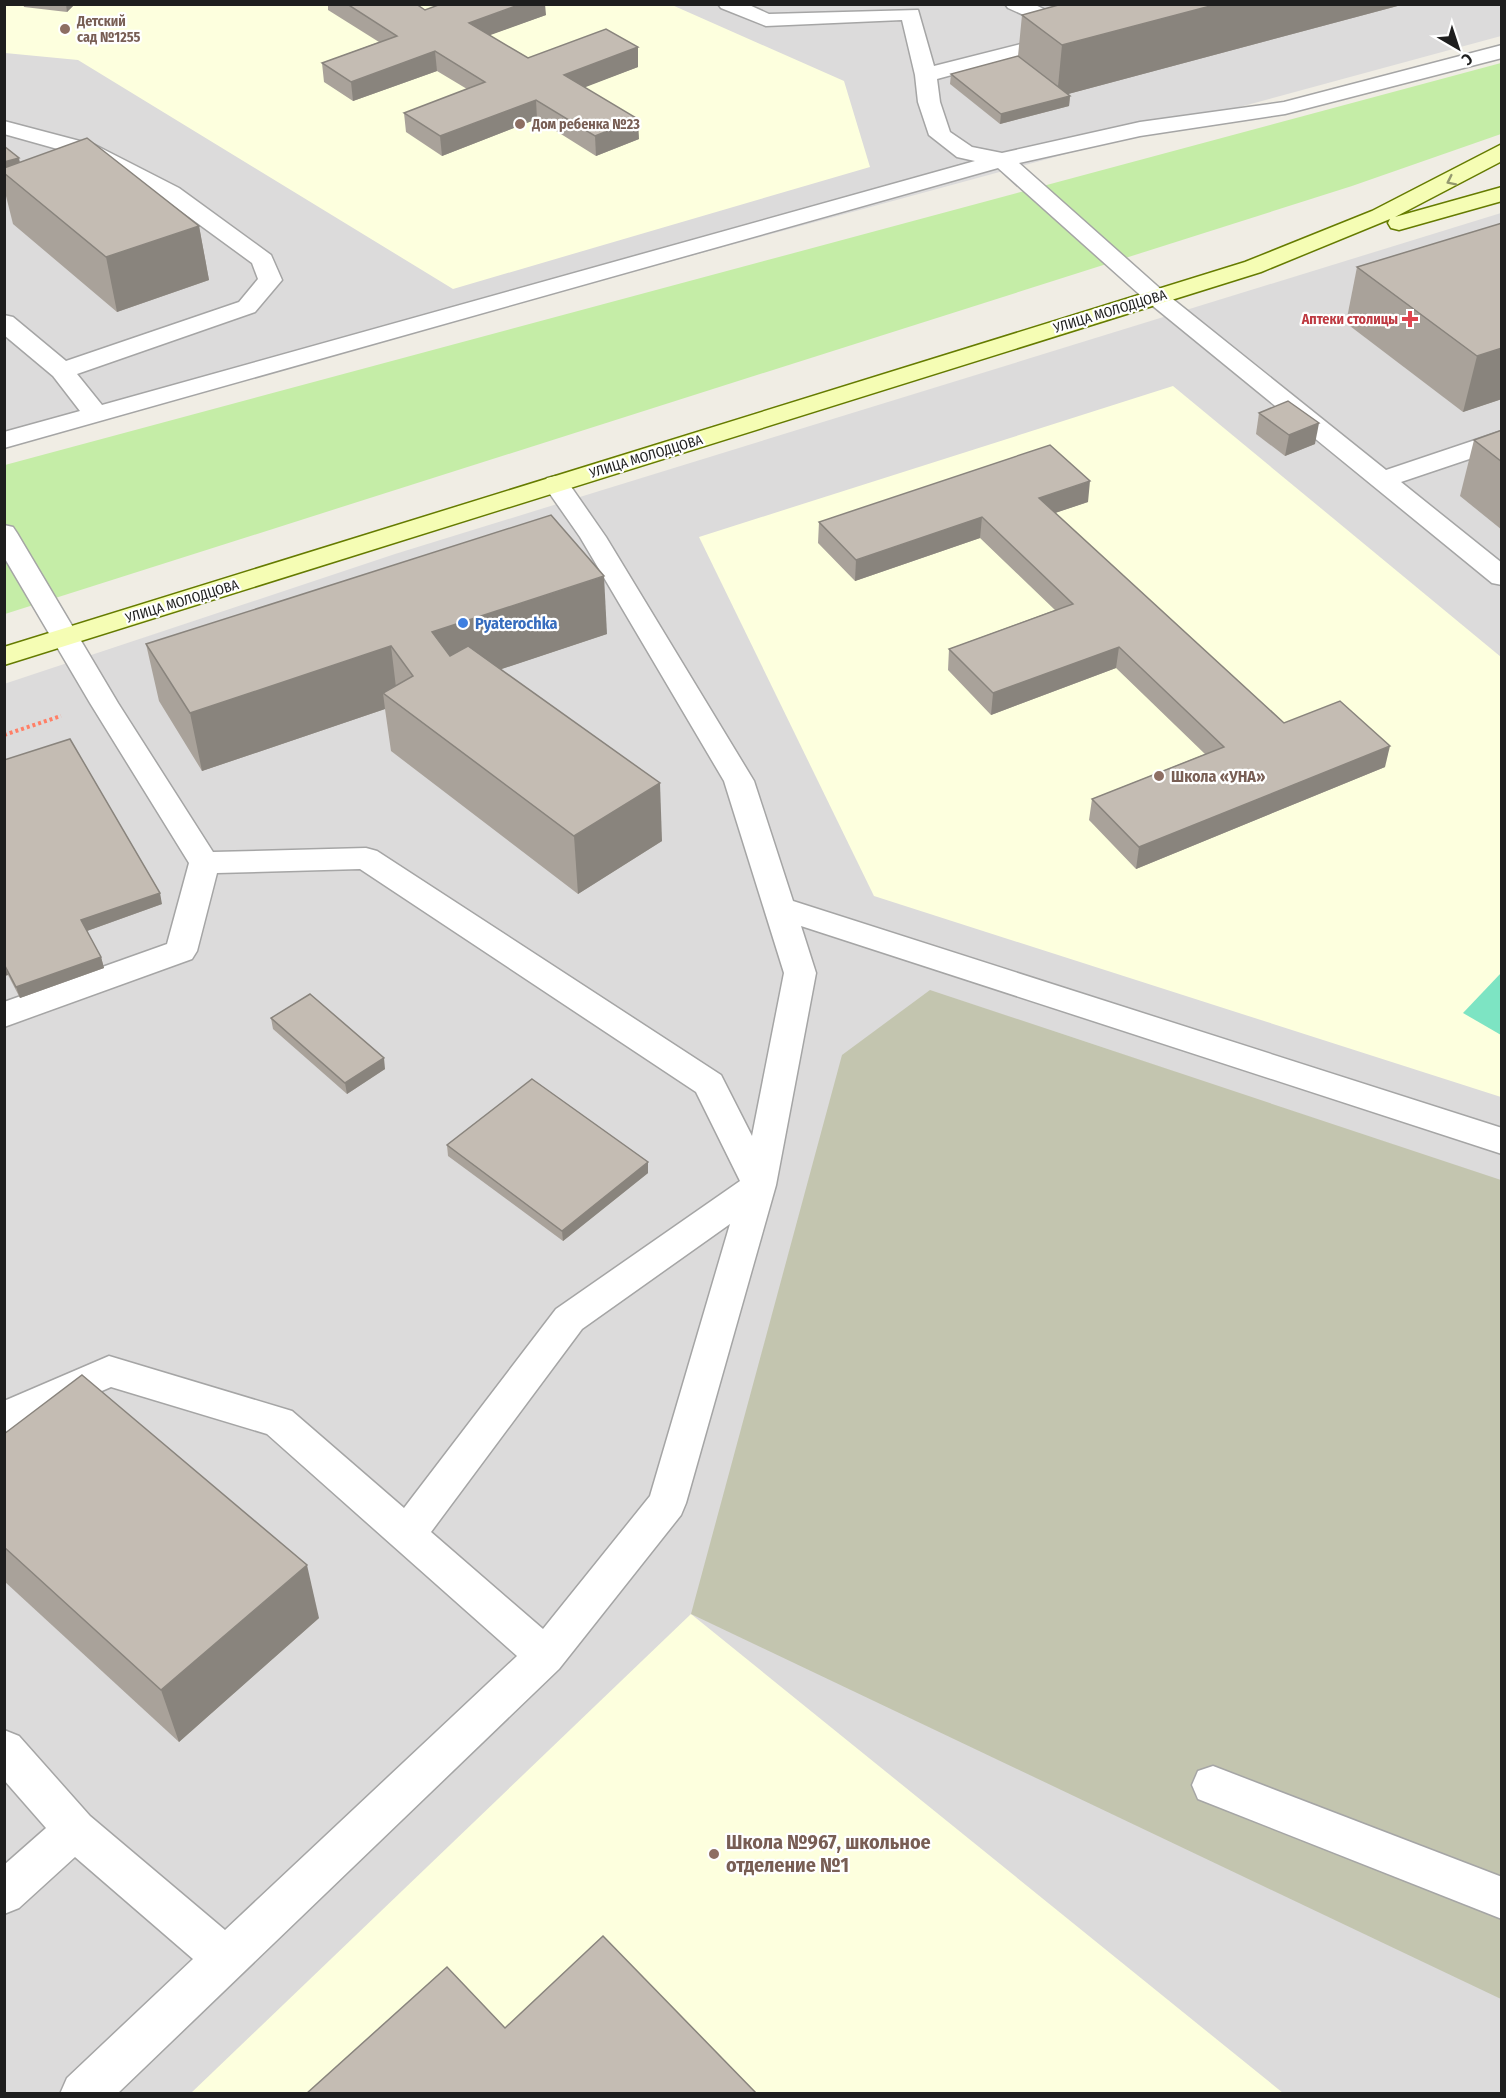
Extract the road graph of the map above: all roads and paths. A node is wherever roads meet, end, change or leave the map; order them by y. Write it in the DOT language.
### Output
graph roads {
  1 [pos="728,4"];
  2 [pos="1015,4"];
  3 [pos="915,9"];
  4 [pos="1502,51"];
  5 [pos="926,75"];
  6 [pos="4,127"];
  7 [pos="1502,151"];
  8 [pos="1002,160"];
  9 [pos="109,161"];
  10 [pos="77,173"];
  11 [pos="1502,194"];
  12 [pos="1288,254"];
  13 [pos="1156,297"];
  14 [pos="4,322"];
  15 [pos="62,371"];
  16 [pos="96,414"];
  17 [pos="1502,439"];
  18 [pos="4,440"];
  19 [pos="1382,480"];
  20 [pos="556,484"];
  21 [pos="4,533"];
  22 [pos="1502,577"];
  23 [pos="65,638"];
  24 [pos="4,657"];
  25 [pos="104,703"];
  26 [pos="4,735"];
  27 [pos="204,863"];
  28 [pos="780,908"];
  29 [pos="4,1015"];
  30 [pos="1502,1141"];
  31 [pos="759,1185"];
  32 [pos="4,1418"];
  33 [pos="407,1534"];
  34 [pos="544,1656"];
  35 [pos="4,1749"];
  36 [pos="1213,1785"];
  37 [pos="75,1830"];
  38 [pos="4,1893"];
  39 [pos="1502,1898"];
  40 [pos="226,1959"];
  41 [pos="83,2094"];
  1 -- 3 [label="lane"];
  2 -- 5 [label="lane"];
  3 -- 5 [label="lane"];
  4 -- 8 [label="lane"];
  5 -- 8 [label="lane"];
  6 -- 9 [label="lane"];
  7 -- 12 [label="street, УЛИЦА МОЛОДЦОВА, one-way"];
  8 -- 13 [label="lane"];
  8 -- 16 [label="lane"];
  9 -- 10 [label="lane"];
  9 -- 15 [label="lane"];
  11 -- 12 [label="street, УЛИЦА МОЛОДЦОВА"];
  12 -- 13 [label="street, УЛИЦА МОЛОДЦОВА"];
  13 -- 19 [label="lane"];
  13 -- 20 [label="street, УЛИЦА МОЛОДЦОВА"];
  14 -- 15 [label="lane"];
  15 -- 16 [label="lane"];
  16 -- 18 [label="lane"];
  17 -- 19 [label="lane"];
  19 -- 22 [label="lane"];
  20 -- 23 [label="street, УЛИЦА МОЛОДЦОВА"];
  20 -- 28 [label="lane"];
  21 -- 23 [label="lane"];
  23 -- 24 [label="street, УЛИЦА МОЛОДЦОВА"];
  23 -- 25 [label="lane"];
  25 -- 26 [label="path"];
  25 -- 27 [label="lane"];
  27 -- 29 [label="lane"];
  27 -- 31 [label="lane"];
  28 -- 30 [label="lane"];
  28 -- 31 [label="lane"];
  31 -- 33 [label="lane"];
  31 -- 34 [label="lane"];
  32 -- 33 [label="lane"];
  33 -- 34 [label="lane"];
  34 -- 40 [label="lane"];
  35 -- 37 [label="lane"];
  36 -- 39 [label="lane"];
  37 -- 38 [label="lane"];
  37 -- 40 [label="lane"];
  40 -- 41 [label="lane"];
}
